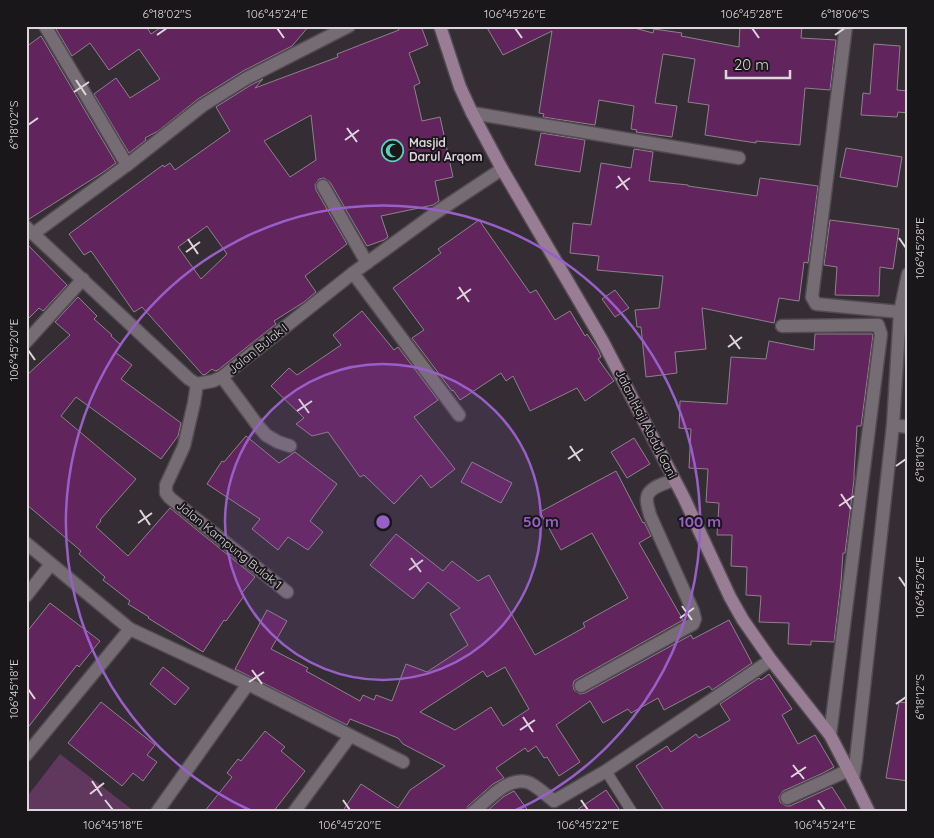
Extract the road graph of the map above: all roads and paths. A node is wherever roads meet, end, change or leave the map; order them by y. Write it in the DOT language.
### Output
graph roads {
  1 [pos="46,26"];
  2 [pos="349,26"];
  3 [pos="440,26"];
  4 [pos="846,26"];
  5 [pos="472,113"];
  6 [pos="740,158"];
  7 [pos="127,165"];
  8 [pos="502,169"];
  9 [pos="323,186"];
  10 [pos="30,231"];
  11 [pos="366,263"];
  12 [pos="353,273"];
  13 [pos="908,274"];
  14 [pos="83,279"];
  15 [pos="900,312"];
  16 [pos="782,326"];
  17 [pos="26,342"];
  18 [pos="222,377"];
  19 [pos="197,384"];
  20 [pos="459,415"];
  21 [pos="893,426"];
  22 [pos="908,427"];
  23 [pos="290,446"];
  24 [pos="674,480"];
  25 [pos="26,543"];
  26 [pos="51,564"];
  27 [pos="287,592"];
  28 [pos="26,596"];
  29 [pos="130,629"];
  30 [pos="770,660"];
  31 [pos="248,684"];
  32 [pos="581,686"];
  33 [pos="830,735"];
  34 [pos="350,736"];
  35 [pos="26,755"];
  36 [pos="403,762"];
  37 [pos="606,771"];
  38 [pos="851,774"];
  39 [pos="787,798"];
  40 [pos="551,806"];
  41 [pos="156,812"];
  42 [pos="294,812"];
  43 [pos="473,812"];
  44 [pos="632,812"];
  45 [pos="869,812"];
  1 -- 7 [label="street"];
  2 -- 7 [label="street"];
  3 -- 5 [label="street, Jalan Haji Abdul Gani"];
  4 -- 15 [label="street"];
  5 -- 6 [label="street"];
  5 -- 8 [label="street, Jalan Haji Abdul Gani"];
  7 -- 10 [label="street"];
  8 -- 11 [label="street, Jalan Bulak I"];
  8 -- 24 [label="street, Jalan Haji Abdul Gani"];
  9 -- 11 [label="street"];
  10 -- 14 [label="street"];
  11 -- 12 [label="street, Jalan Bulak I"];
  12 -- 18 [label="street, Jalan Bulak I"];
  12 -- 20 [label="street"];
  13 -- 15 [label="street"];
  14 -- 17 [label="street"];
  14 -- 19 [label="street"];
  15 -- 21 [label="street"];
  16 -- 33 [label="street"];
  18 -- 19 [label="street, Jalan Bulak I"];
  18 -- 23 [label="street"];
  19 -- 27 [label="street, Jalan Kampung Bulak 1"];
  21 -- 22 [label="street"];
  21 -- 38 [label="street"];
  24 -- 30 [label="street, Jalan Haji Abdul Gani"];
  24 -- 32 [label="street"];
  25 -- 26 [label="street"];
  26 -- 28 [label="street"];
  26 -- 29 [label="street"];
  29 -- 31 [label="street"];
  29 -- 35 [label="street"];
  30 -- 33 [label="street, Jalan Haji Abdul Gani"];
  30 -- 37 [label="street"];
  31 -- 34 [label="street"];
  31 -- 41 [label="street"];
  33 -- 38 [label="street, Jalan Haji Abdul Gani"];
  34 -- 36 [label="street"];
  34 -- 42 [label="street"];
  37 -- 40 [label="street"];
  37 -- 44 [label="lane"];
  38 -- 39 [label="street"];
  38 -- 45 [label="street, Jalan Haji Abdul Gani"];
  40 -- 43 [label="street"];
}
